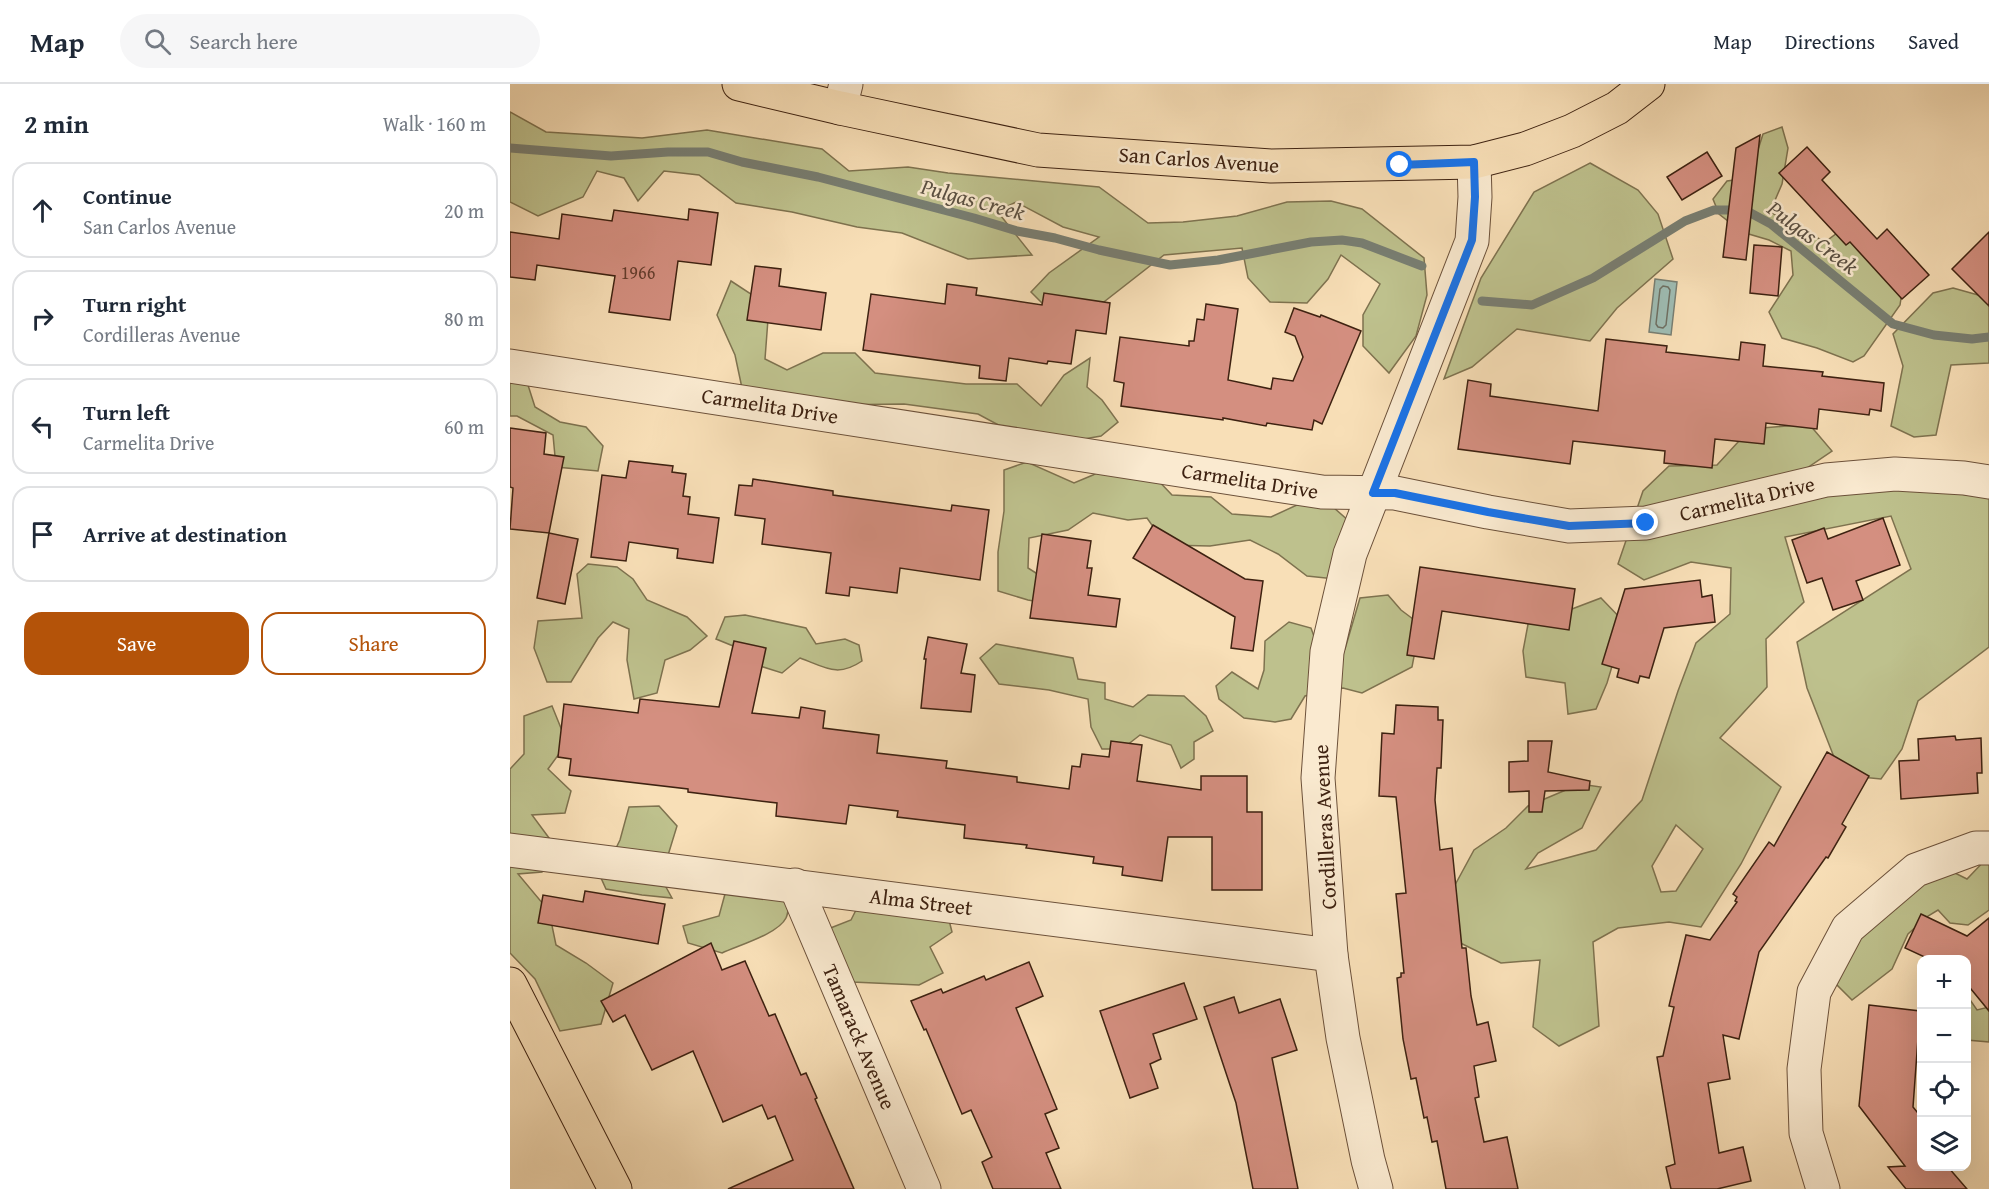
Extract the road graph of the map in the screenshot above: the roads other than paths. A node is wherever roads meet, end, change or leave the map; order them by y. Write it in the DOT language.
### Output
graph roads {
  1 [pos="739,84"];
  2 [pos="1648,84"];
  3 [pos="843,96"];
  4 [pos="1474,162"];
  5 [pos="510,366"];
  6 [pos="1989,482"];
  7 [pos="1373,493"];
  8 [pos="1989,848"];
  9 [pos="510,850"];
  10 [pos="795,885"];
  11 [pos="1331,955"];
  12 [pos="510,984"];
  13 [pos="615,1189"];
  14 [pos="924,1189"];
  15 [pos="1376,1189"];
  16 [pos="1823,1189"];
  1 -- 3 [label="main road, San Carlos Avenue"];
  2 -- 4 [label="main road, San Carlos Avenue"];
  3 -- 4 [label="main road, San Carlos Avenue"];
  4 -- 7 [label="street, Cordilleras Avenue"];
  5 -- 7 [label="street, Carmelita Drive"];
  6 -- 7 [label="street, Carmelita Drive"];
  7 -- 11 [label="street, Cordilleras Avenue"];
  8 -- 16 [label="street"];
  9 -- 10 [label="street, Alma Street"];
  10 -- 11 [label="street, Alma Street"];
  10 -- 14 [label="street, Tamarack Avenue"];
  11 -- 15 [label="street, Cordilleras Avenue"];
  12 -- 13 [label="main road"];
}
